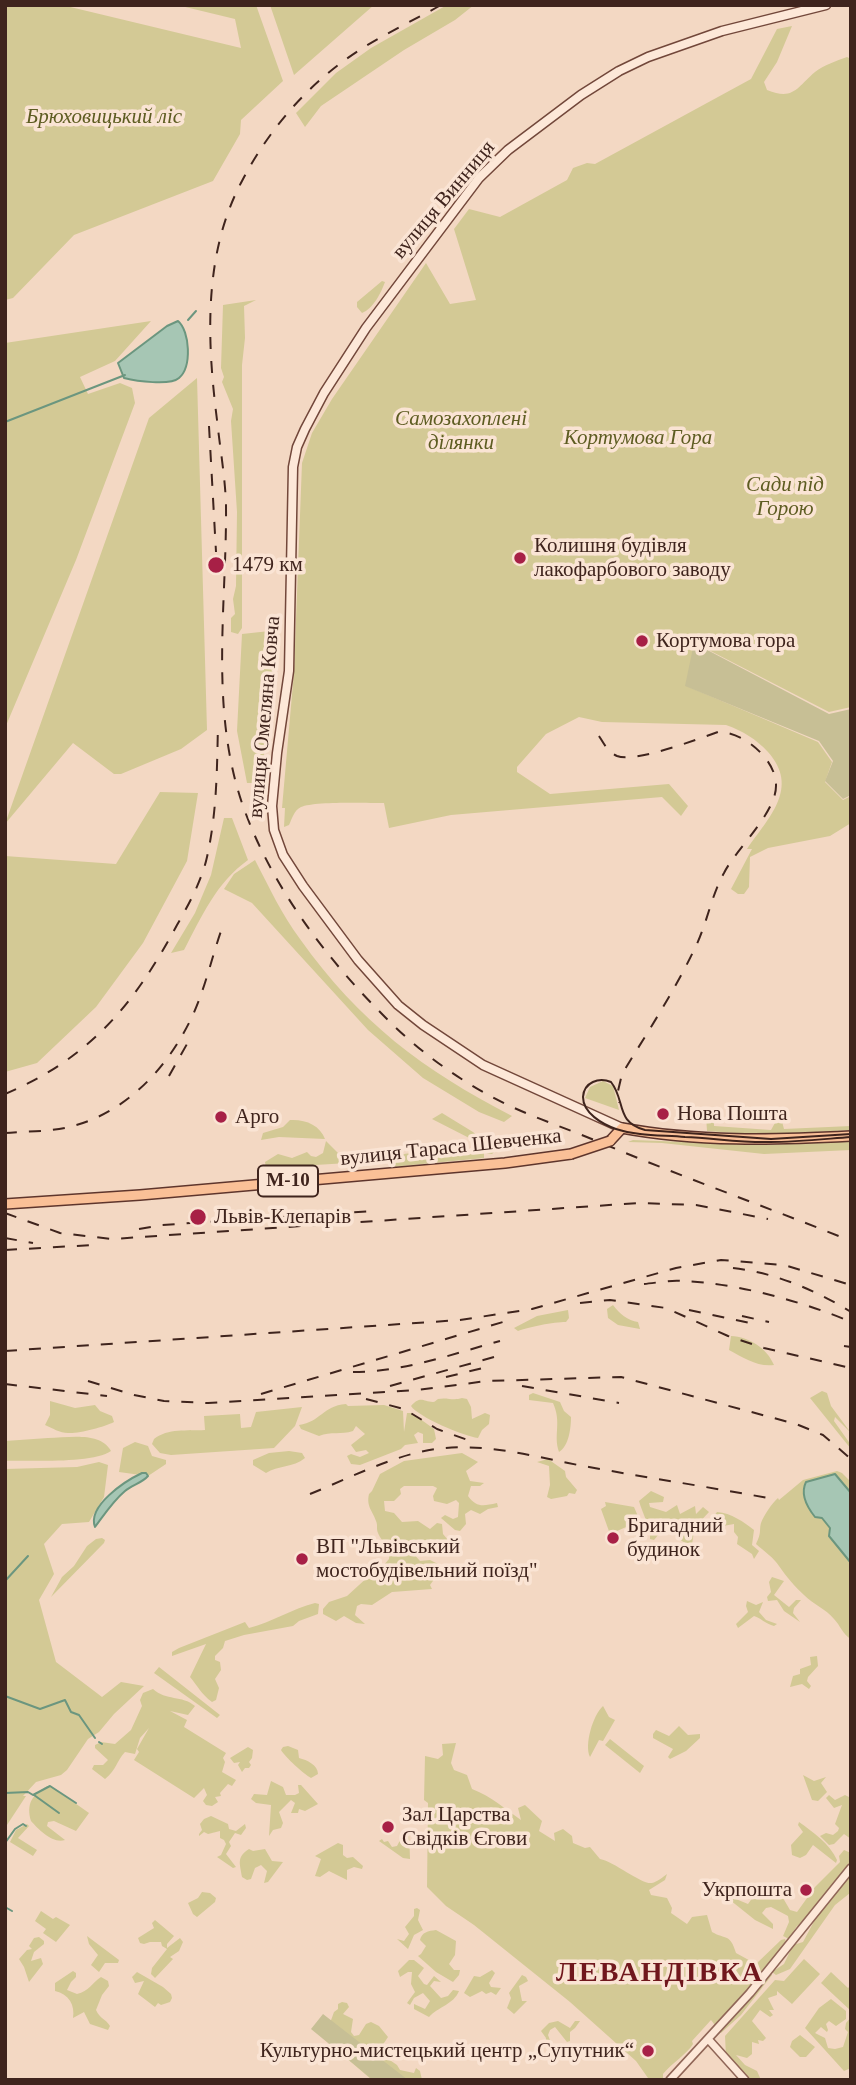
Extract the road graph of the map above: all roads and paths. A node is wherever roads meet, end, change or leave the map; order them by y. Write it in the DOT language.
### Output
graph roads {
  1 [pos="826,5"];
  2 [pos="305,429"];
  3 [pos="622,1128"];
  4 [pos="851,1136"];
  5 [pos="5,1204"];
  6 [pos="851,1868"];
  7 [pos="709,2039"];
  8 [pos="670,2080"];
  9 [pos="745,2080"];
  1 -- 2 [label="main road, вулиця Винниця"];
  2 -- 3 [label="main road, вулиця Омеляна Ковча"];
  3 -- 4 [label="main road"];
  3 -- 5 [label="main road, вулиця Тараса Шевченка / М-10, bridge"];
  6 -- 7 [label="street"];
  7 -- 8 [label="street"];
  7 -- 9 [label="street"];
}
